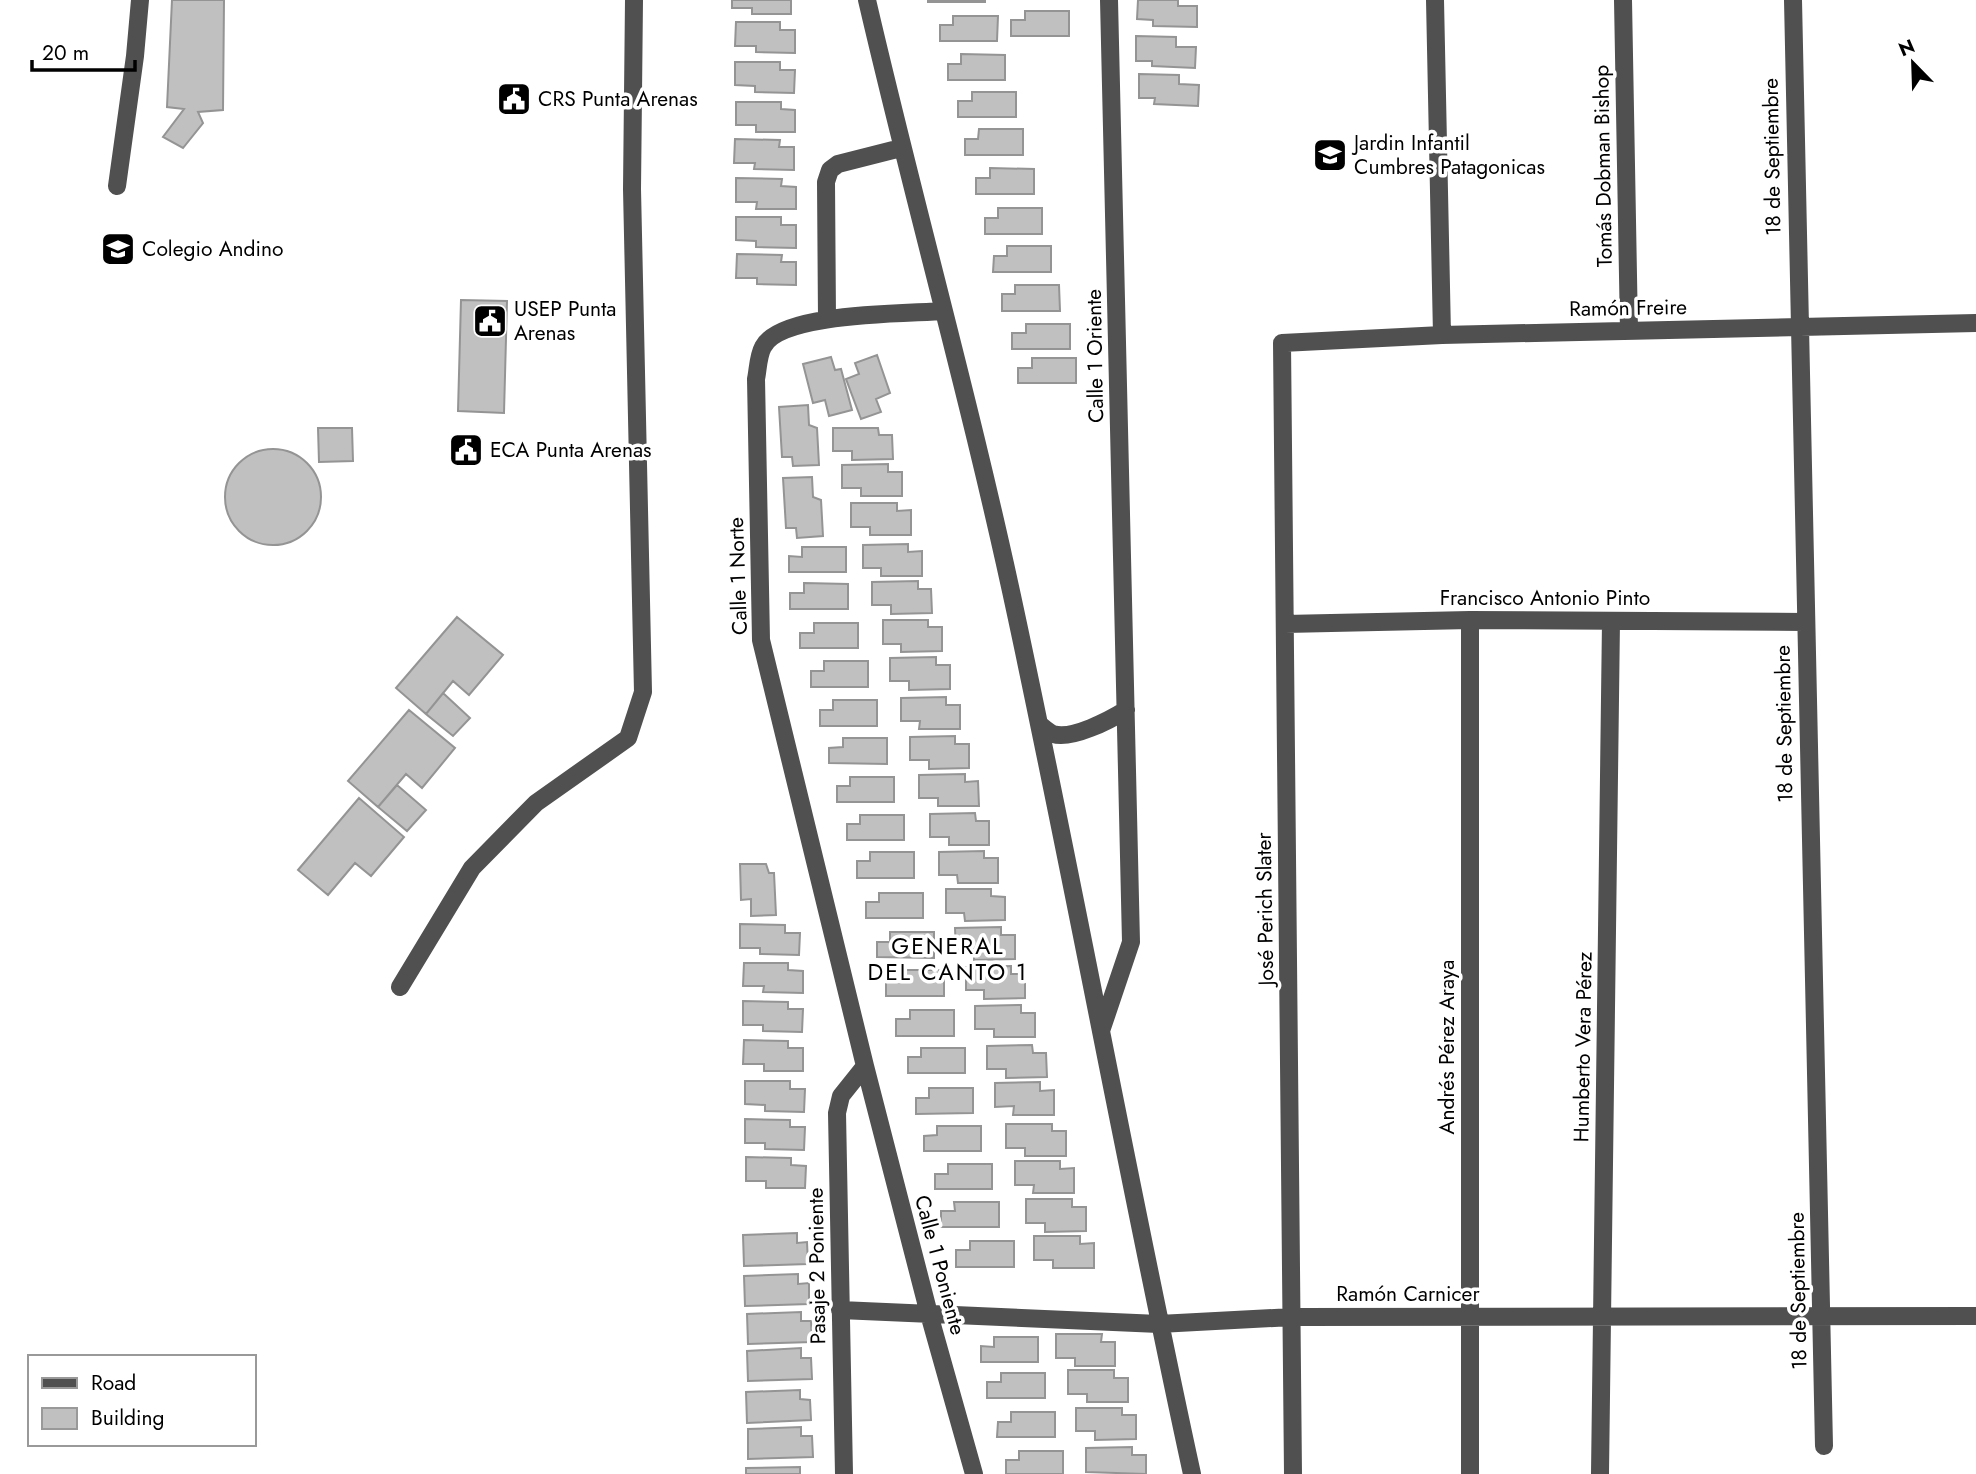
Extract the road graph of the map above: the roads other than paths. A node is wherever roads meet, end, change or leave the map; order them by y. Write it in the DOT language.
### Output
graph roads {
  1 [pos="140,0"];
  2 [pos="634,0"];
  3 [pos="867,0"];
  4 [pos="1109,0"];
  5 [pos="1435,0"];
  6 [pos="1623,0"];
  7 [pos="1793,0"];
  8 [pos="901,148"];
  9 [pos="117,187"];
  10 [pos="944,311"];
  11 [pos="827,319"];
  12 [pos="1976,323"];
  13 [pos="1798,326"];
  14 [pos="1629,331"];
  15 [pos="1442,335"];
  16 [pos="1282,343"];
  17 [pos="1470,621"];
  18 [pos="1611,621"];
  19 [pos="1805,622"];
  20 [pos="1285,624"];
  21 [pos="1126,710"];
  22 [pos="1039,724"];
  23 [pos="400,987"];
  24 [pos="1101,1032"];
  25 [pos="865,1066"];
  26 [pos="841,1310"];
  27 [pos="929,1314"];
  28 [pos="1976,1316"];
  29 [pos="1292,1317"];
  30 [pos="1470,1317"];
  31 [pos="1602,1317"];
  32 [pos="1821,1317"];
  33 [pos="1159,1324"];
  34 [pos="1824,1446"];
  35 [pos="844,1474"];
  36 [pos="974,1474"];
  37 [pos="1192,1474"];
  38 [pos="1293,1474"];
  39 [pos="1470,1474"];
  40 [pos="1600,1474"];
  1 -- 9 [label="street"];
  2 -- 23 [label="street"];
  3 -- 8 [label="street"];
  4 -- 21 [label="street, Calle 1 Oriente"];
  5 -- 15 [label="street"];
  6 -- 14 [label="street, Tomás Dobman Bishop"];
  7 -- 13 [label="street, 18 de Septiembre"];
  8 -- 10 [label="street"];
  8 -- 11 [label="street"];
  10 -- 11 [label="street, Calle 1 Norte"];
  10 -- 22 [label="street"];
  11 -- 25 [label="street, Calle 1 Norte"];
  12 -- 13 [label="street, Ramón Freire"];
  13 -- 14 [label="street, Ramón Freire"];
  13 -- 19 [label="street, 18 de Septiembre"];
  14 -- 15 [label="street, Ramón Freire"];
  15 -- 16 [label="street, Ramón Freire"];
  16 -- 20 [label="street, José Perich Slater"];
  17 -- 18 [label="street, Francisco Antonio Pinto"];
  17 -- 20 [label="street, Francisco Antonio Pinto"];
  17 -- 30 [label="street, Andrés Pérez Araya"];
  18 -- 19 [label="street, Francisco Antonio Pinto"];
  18 -- 31 [label="street, Humberto Vera Pérez"];
  19 -- 32 [label="street, 18 de Septiembre"];
  20 -- 29 [label="street, José Perich Slater"];
  21 -- 22 [label="street"];
  21 -- 24 [label="street, Calle 1 Oriente"];
  22 -- 24 [label="street"];
  24 -- 33 [label="street"];
  25 -- 26 [label="street, Pasaje 2 Poniente"];
  25 -- 27 [label="street, Calle 1 Poniente"];
  26 -- 27 [label="street, Ramón Carnicer"];
  26 -- 35 [label="street, Pasaje 2 Poniente"];
  27 -- 33 [label="street, Ramón Carnicer"];
  27 -- 36 [label="street, Calle 1 Poniente"];
  28 -- 32 [label="street, Ramón Carnicer"];
  29 -- 30 [label="street, Ramón Carnicer"];
  29 -- 33 [label="street, Ramón Carnicer"];
  29 -- 38 [label="street, José Perich Slater"];
  30 -- 31 [label="street, Ramón Carnicer"];
  30 -- 39 [label="street, Andrés Pérez Araya"];
  31 -- 32 [label="street, Ramón Carnicer"];
  31 -- 40 [label="street, Humberto Vera Pérez"];
  32 -- 34 [label="street, 18 de Septiembre"];
  33 -- 37 [label="street"];
}
